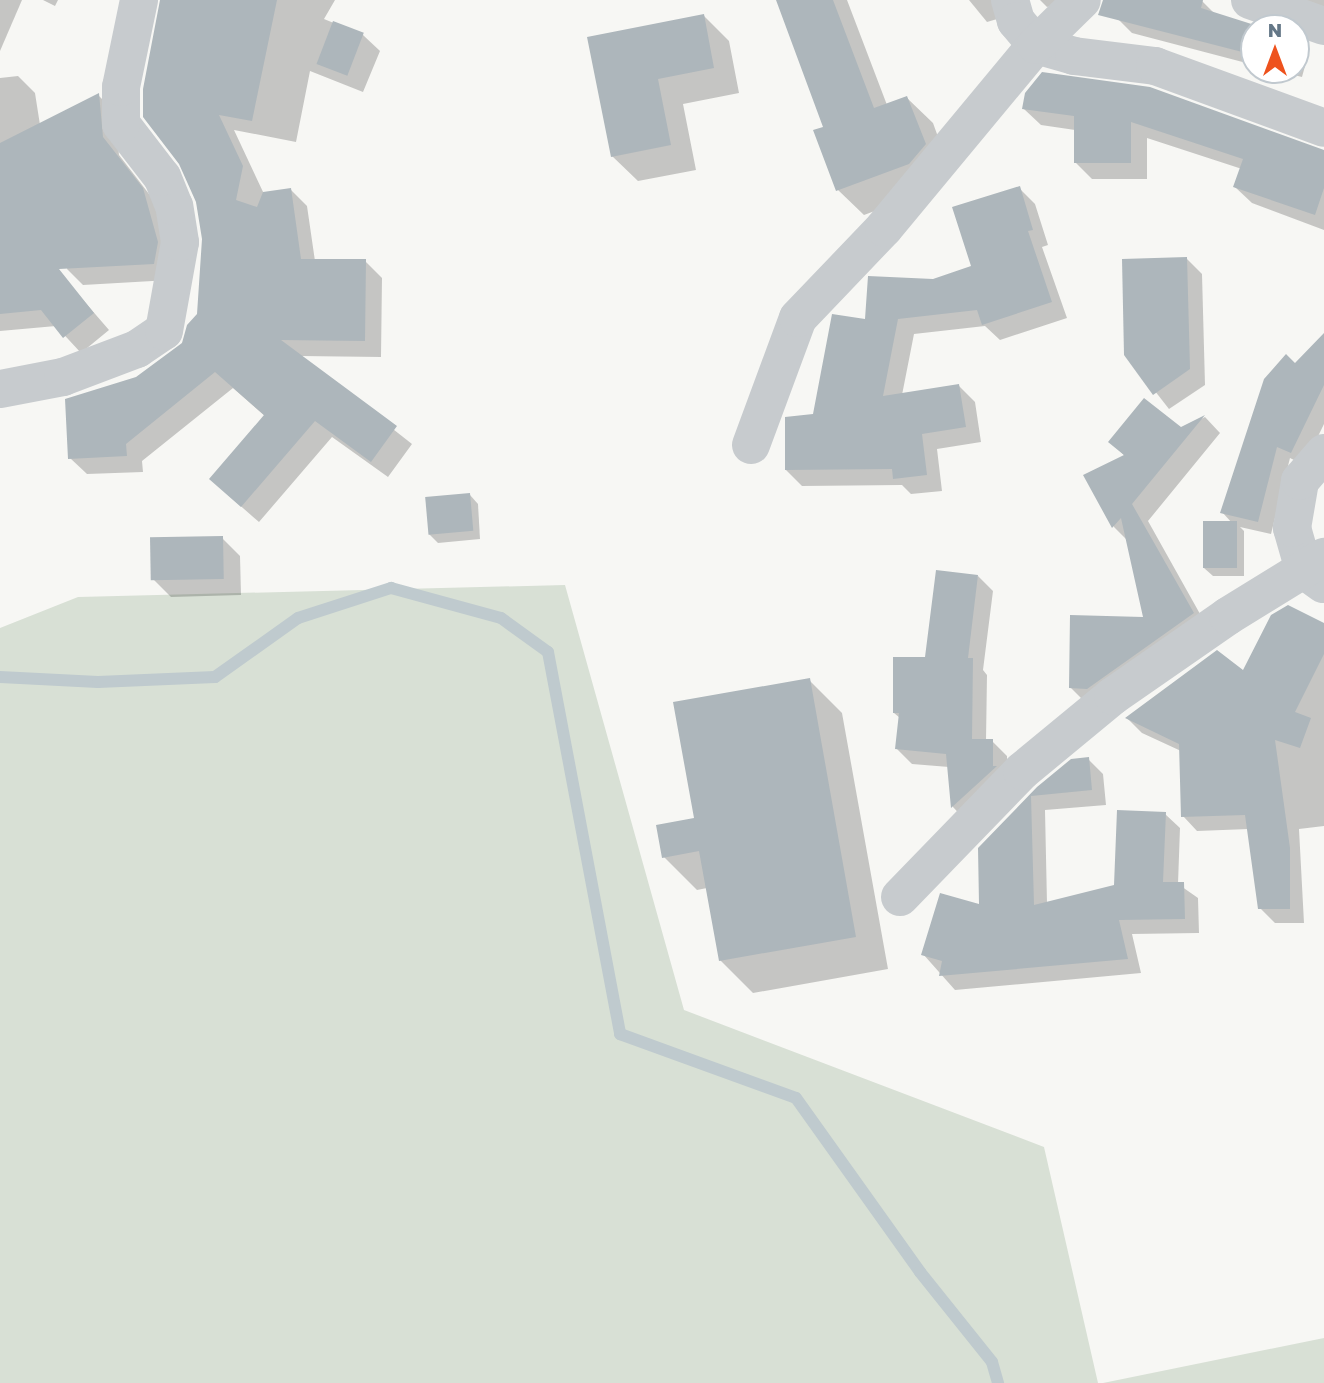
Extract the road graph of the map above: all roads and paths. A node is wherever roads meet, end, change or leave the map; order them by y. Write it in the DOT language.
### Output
graph roads {
  1 [pos="139,0"];
  2 [pos="1010,0"];
  3 [pos="1083,0"];
  4 [pos="1250,0"];
  5 [pos="1324,26"];
  6 [pos="1036,45"];
  7 [pos="1324,128"];
  8 [pos="0,389"];
  9 [pos="751,445"];
  10 [pos="1324,453"];
  11 [pos="1317,570"];
  12 [pos="900,897"];
  1 -- 8 [label="street"];
  2 -- 6 [label="street"];
  3 -- 6 [label="street"];
  4 -- 5 [label="street"];
  6 -- 7 [label="street"];
  6 -- 9 [label="street"];
  10 -- 11 [label="street"];
  11 -- 12 [label="street"];
}
